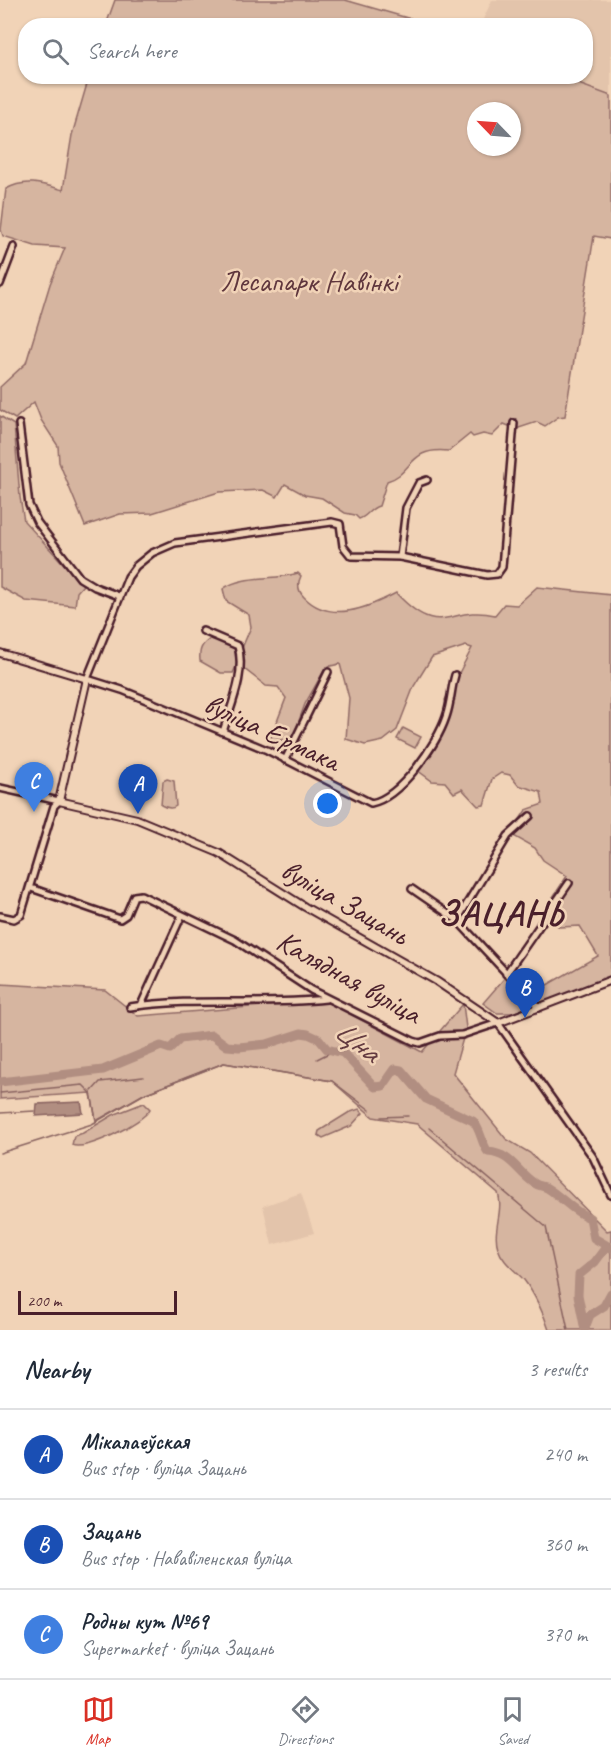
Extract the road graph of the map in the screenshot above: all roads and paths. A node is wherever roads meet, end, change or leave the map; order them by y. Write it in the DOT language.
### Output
graph roads {
  1 [pos="14,247"];
  2 [pos="0,284"];
  3 [pos="514,423"];
  4 [pos="18,424"];
  5 [pos="427,480"];
  6 [pos="399,557"];
  7 [pos="119,596"];
  8 [pos="203,631"];
  9 [pos="0,653"];
  10 [pos="328,672"];
  11 [pos="455,675"];
  12 [pos="87,679"];
  13 [pos="223,732"];
  14 [pos="285,759"];
  15 [pos="0,788"];
  16 [pos="59,801"];
  17 [pos="530,816"];
  18 [pos="569,883"];
  19 [pos="31,888"];
  20 [pos="412,890"];
  21 [pos="182,915"];
  22 [pos="0,916"];
  23 [pos="458,920"];
  24 [pos="506,975"];
  25 [pos="611,980"];
  26 [pos="328,999"];
  27 [pos="141,1005"];
  28 [pos="130,1007"];
  29 [pos="539,1008"];
  30 [pos="498,1023"];
  31 [pos="611,1195"];
  1 -- 2 [label="street"];
  3 -- 6 [label="street"];
  4 -- 7 [label="street"];
  5 -- 6 [label="street"];
  6 -- 7 [label="street"];
  7 -- 12 [label="street"];
  8 -- 13 [label="street"];
  9 -- 12 [label="street, вуліца Ермака"];
  10 -- 14 [label="street"];
  11 -- 14 [label="street, вуліца Ермака"];
  12 -- 13 [label="street, вуліца Ермака"];
  12 -- 16 [label="street"];
  13 -- 14 [label="street, вуліца Ермака"];
  15 -- 16 [label="street, вуліца Зацань"];
  16 -- 19 [label="street"];
  16 -- 30 [label="street, вуліца Зацань"];
  17 -- 23 [label="street"];
  18 -- 24 [label="street"];
  19 -- 21 [label="street, Калядная вуліца"];
  19 -- 22 [label="street"];
  20 -- 23 [label="street, вуліца Зацань"];
  21 -- 26 [label="street, Калядная вуліца"];
  21 -- 27 [label="street"];
  23 -- 24 [label="street, вуліца Зацань"];
  24 -- 29 [label="street, вуліца Зацань"];
  25 -- 29 [label="street"];
  26 -- 27 [label="street"];
  26 -- 30 [label="street, Калядная вуліца"];
  27 -- 28 [label="street"];
  29 -- 30 [label="street"];
  30 -- 31 [label="street, вуліца Зацань"];
}
